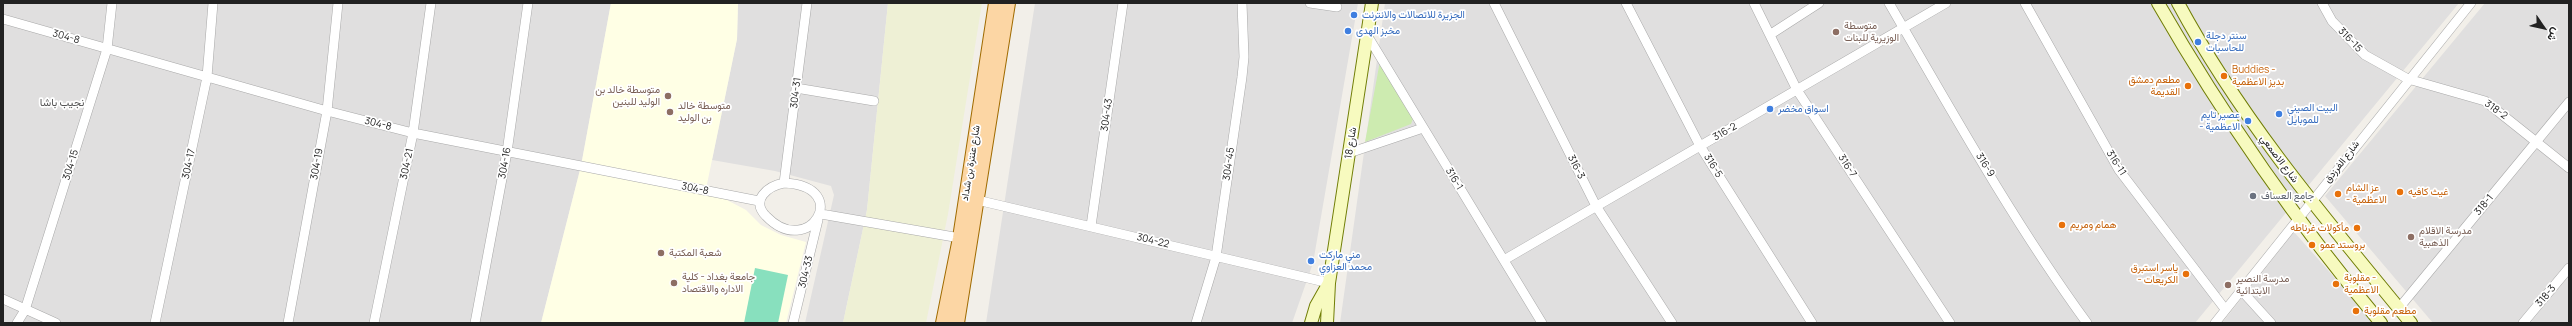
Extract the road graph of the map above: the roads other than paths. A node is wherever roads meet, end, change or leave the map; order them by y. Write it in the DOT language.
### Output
graph roads {
  1 [pos="112,3"];
  2 [pos="213,3"];
  3 [pos="338,3"];
  4 [pos="431,3"];
  5 [pos="528,3"];
  6 [pos="807,3"];
  7 [pos="996,3"];
  8 [pos="1008,3"];
  9 [pos="1123,3"];
  10 [pos="1242,3"];
  11 [pos="1310,3"];
  12 [pos="1372,3"];
  13 [pos="1494,3"];
  14 [pos="1626,3"];
  15 [pos="1754,3"];
  16 [pos="1819,3"];
  17 [pos="1889,3"];
  18 [pos="1946,3"];
  19 [pos="2025,3"];
  20 [pos="2158,3"];
  21 [pos="2178,3"];
  22 [pos="2322,3"];
  23 [pos="2471,3"];
  24 [pos="1337,6"];
  25 [pos="3,19"];
  26 [pos="1903,28"];
  27 [pos="1771,34"];
  28 [pos="1367,35"];
  29 [pos="107,49"];
  30 [pos="207,78"];
  31 [pos="2408,79"];
  32 [pos="796,88"];
  33 [pos="1797,90"];
  34 [pos="874,101"];
  35 [pos="2569,102"];
  36 [pos="327,111"];
  37 [pos="1423,128"];
  38 [pos="413,133"];
  39 [pos="2537,141"];
  40 [pos="1700,146"];
  41 [pos="507,152"];
  42 [pos="1349,153"];
  43 [pos="2569,168"];
  44 [pos="784,183"];
  45 [pos="977,200"];
  46 [pos="759,201"];
  47 [pos="2311,202"];
  48 [pos="1596,206"];
  49 [pos="820,217"];
  50 [pos="2298,218"];
  51 [pos="1091,226"];
  52 [pos="960,238"];
  53 [pos="1216,257"];
  54 [pos="1504,260"];
  55 [pos="2569,268"];
  56 [pos="1329,283"];
  57 [pos="2241,290"];
  58 [pos="3,299"];
  59 [pos="2399,308"];
  60 [pos="2226,309"];
  61 [pos="25,310"];
  62 [pos="17,323"];
  63 [pos="56,323"];
  64 [pos="156,323"];
  65 [pos="288,323"];
  66 [pos="374,323"];
  67 [pos="475,323"];
  68 [pos="793,323"];
  69 [pos="943,323"];
  70 [pos="957,323"];
  71 [pos="1196,323"];
  72 [pos="1311,323"];
  73 [pos="1326,323"];
  74 [pos="1542,323"];
  75 [pos="1672,323"];
  76 [pos="1812,323"];
  77 [pos="1950,323"];
  78 [pos="2087,323"];
  79 [pos="2215,323"];
  80 [pos="2271,323"];
  81 [pos="2381,323"];
  82 [pos="2411,323"];
  83 [pos="2523,323"];
  1 -- 29 [label="street, 304-15"];
  2 -- 30 [label="street, 304-17"];
  3 -- 36 [label="street, 304-19"];
  4 -- 38 [label="street, 304-21"];
  5 -- 41 [label="street, 304-16"];
  6 -- 32 [label="street, 304-31"];
  7 -- 52 [label="main road, شارع عنترة بن شداد"];
  8 -- 45 [label="main road, شارع عنترة بن شداد"];
  9 -- 51 [label="street, 304-43"];
  10 -- 53 [label="street, 304-45"];
  11 -- 24 [label="street"];
  12 -- 28 [label="street, شارع 18"];
  13 -- 48 [label="street, 316-3"];
  14 -- 40 [label="street, 316-5"];
  15 -- 27 [label="street, 316-7"];
  16 -- 27 [label="street"];
  17 -- 26 [label="street, 316-9"];
  18 -- 26 [label="street, 316-2"];
  19 -- 60 [label="street, 316-11"];
  20 -- 50 [label="street, شارع الاصمعي"];
  21 -- 47 [label="street, شارع الاصمعي"];
  22 -- 31 [label="street, 316-15"];
  23 -- 31 [label="street, شارع الفرزدق"];
  25 -- 29 [label="street, 304-8"];
  26 -- 33 [label="street, 316-2"];
  26 -- 78 [label="street, 316-9"];
  27 -- 33 [label="street, 316-7"];
  28 -- 37 [label="street, 316-1"];
  28 -- 42 [label="street, شارع 18"];
  29 -- 30 [label="street, 304-8"];
  29 -- 61 [label="street, 304-15"];
  30 -- 36 [label="street, 304-8"];
  30 -- 64 [label="street, 304-17"];
  31 -- 39 [label="street, 318-2"];
  31 -- 47 [label="street, شارع الفرزدق"];
  32 -- 34 [label="street"];
  32 -- 44 [label="street, 304-31"];
  33 -- 40 [label="street, 316-2"];
  33 -- 77 [label="street, 316-7"];
  35 -- 39 [label="street, 318-1"];
  36 -- 38 [label="street, 304-8"];
  36 -- 65 [label="street, 304-19"];
  37 -- 42 [label="street"];
  37 -- 54 [label="street, 316-1"];
  38 -- 41 [label="street, 304-8"];
  38 -- 66 [label="street, 304-21"];
  39 -- 43 [label="street, 318-2"];
  39 -- 59 [label="street, 318-1"];
  40 -- 48 [label="street, 316-2"];
  40 -- 76 [label="street, 316-5"];
  41 -- 46 [label="street, 304-8"];
  41 -- 67 [label="street, 304-16"];
  42 -- 56 [label="street, شارع 18"];
  44 -- 46 [label="street"];
  44 -- 49 [label="street"];
  45 -- 51 [label="street, 304-22"];
  45 -- 70 [label="main road, شارع عنترة بن شداد"];
  46 -- 49 [label="street"];
  47 -- 50 [label="street, شارع الفرزدق"];
  47 -- 59 [label="street, شارع الاصمعي"];
  48 -- 54 [label="street, 316-2"];
  48 -- 75 [label="street, 316-3"];
  49 -- 52 [label="street"];
  49 -- 68 [label="street, 304-33"];
  50 -- 57 [label="street, شارع الفرزدق"];
  50 -- 81 [label="street, شارع الاصمعي"];
  51 -- 53 [label="street, 304-22"];
  52 -- 69 [label="main road, شارع عنترة بن شداد"];
  53 -- 56 [label="street, 304-22"];
  53 -- 71 [label="street, 304-45"];
  54 -- 74 [label="street, 316-1"];
  55 -- 83 [label="street, 318-3"];
  56 -- 72 [label="street, شارع 18"];
  56 -- 73 [label="street, شارع 18"];
  57 -- 60 [label="street, شارع الفرزدق"];
  57 -- 80 [label="street"];
  58 -- 61 [label="street"];
  59 -- 82 [label="street, شارع الاصمعي"];
  60 -- 79 [label="street, شارع الفرزدق"];
  61 -- 62 [label="street, 304-15"];
  61 -- 63 [label="street"];
}
